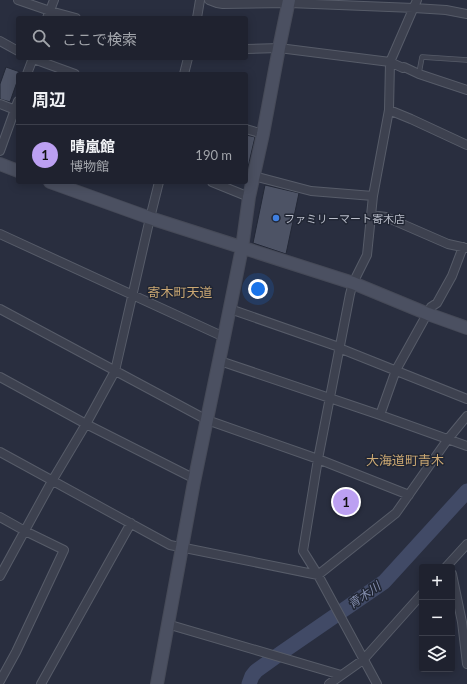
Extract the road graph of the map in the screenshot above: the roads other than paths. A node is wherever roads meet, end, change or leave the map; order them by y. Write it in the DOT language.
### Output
graph roads {
  1 [pos="18,0"];
  2 [pos="54,0"];
  3 [pos="200,0"];
  4 [pos="209,0"];
  5 [pos="289,1"];
  6 [pos="257,2"];
  7 [pos="415,4"];
  8 [pos="48,14"];
  9 [pos="467,14"];
  10 [pos="62,16"];
  11 [pos="197,16"];
  12 [pos="0,41"];
  13 [pos="279,48"];
  14 [pos="248,49"];
  15 [pos="16,50"];
  16 [pos="32,60"];
  17 [pos="37,60"];
  18 [pos="188,60"];
  19 [pos="467,60"];
  20 [pos="390,62"];
  21 [pos="28,72"];
  22 [pos="70,72"];
  23 [pos="184,72"];
  24 [pos="419,74"];
  25 [pos="467,90"];
  26 [pos="0,104"];
  27 [pos="389,110"];
  28 [pos="16,111"];
  29 [pos="248,130"];
  30 [pos="263,134"];
  31 [pos="467,145"];
  32 [pos="0,151"];
  33 [pos="0,164"];
  34 [pos="16,170"];
  35 [pos="254,176"];
  36 [pos="56,184"];
  37 [pos="158,184"];
  38 [pos="217,184"];
  39 [pos="373,196"];
  40 [pos="249,197"];
  41 [pos="371,215"];
  42 [pos="150,218"];
  43 [pos="0,234"];
  44 [pos="465,247"];
  45 [pos="242,248"];
  46 [pos="353,283"];
  47 [pos="133,295"];
  48 [pos="0,309"];
  49 [pos="230,309"];
  50 [pos="428,314"];
  51 [pos="467,328"];
  52 [pos="224,337"];
  53 [pos="339,348"];
  54 [pos="220,361"];
  55 [pos="396,370"];
  56 [pos="115,371"];
  57 [pos="0,377"];
  58 [pos="329,398"];
  59 [pos="467,399"];
  60 [pos="380,415"];
  61 [pos="467,416"];
  62 [pos="207,420"];
  63 [pos="86,424"];
  64 [pos="448,439"];
  65 [pos="467,446"];
  66 [pos="0,452"];
  67 [pos="318,459"];
  68 [pos="195,479"];
  69 [pos="52,481"];
  70 [pos="409,495"];
  71 [pos="0,518"];
  72 [pos="131,523"];
  73 [pos="25,531"];
  74 [pos="467,544"];
  75 [pos="182,548"];
  76 [pos="451,564"];
  77 [pos="0,574"];
  78 [pos="318,575"];
  79 [pos="455,585"];
  80 [pos="419,597"];
  81 [pos="465,622"];
  82 [pos="167,624"];
  83 [pos="363,660"];
  84 [pos="467,664"];
  85 [pos="341,675"];
  86 [pos="0,681"];
  87 [pos="41,684"];
  88 [pos="157,684"];
  89 [pos="329,684"];
  90 [pos="377,684"];
  1 -- 8 [label="street"];
  2 -- 8 [label="street"];
  3 -- 11 [label="street"];
  4 -- 6 [label="street"];
  5 -- 6 [label="street"];
  5 -- 7 [label="street"];
  5 -- 13 [label="street"];
  7 -- 9 [label="street"];
  7 -- 20 [label="street"];
  8 -- 10 [label="street"];
  12 -- 15 [label="street"];
  13 -- 14 [label="street"];
  13 -- 20 [label="street"];
  13 -- 30 [label="street"];
  16 -- 21 [label="street"];
  17 -- 22 [label="street"];
  18 -- 23 [label="street"];
  19 -- 24 [label="lane"];
  20 -- 24 [label="street"];
  20 -- 27 [label="street"];
  24 -- 25 [label="street"];
  26 -- 28 [label="street"];
  27 -- 31 [label="street"];
  27 -- 39 [label="street"];
  28 -- 32 [label="street"];
  29 -- 30 [label="street"];
  30 -- 35 [label="street"];
  33 -- 34 [label="street"];
  35 -- 39 [label="street"];
  35 -- 40 [label="street"];
  36 -- 42 [label="street"];
  37 -- 42 [label="street"];
  38 -- 40 [label="street"];
  39 -- 41 [label="street"];
  40 -- 45 [label="street"];
  41 -- 44 [label="street"];
  41 -- 46 [label="street"];
  42 -- 45 [label="street"];
  42 -- 47 [label="street"];
  43 -- 47 [label="street"];
  44 -- 50 [label="street"];
  45 -- 46 [label="street"];
  45 -- 49 [label="street"];
  46 -- 50 [label="street"];
  46 -- 53 [label="street"];
  47 -- 52 [label="street"];
  47 -- 56 [label="street"];
  48 -- 56 [label="street"];
  49 -- 52 [label="street"];
  49 -- 53 [label="street"];
  50 -- 51 [label="street"];
  50 -- 55 [label="street"];
  52 -- 54 [label="street"];
  53 -- 55 [label="street"];
  53 -- 58 [label="street"];
  54 -- 58 [label="street"];
  54 -- 62 [label="street"];
  55 -- 59 [label="street"];
  55 -- 60 [label="street"];
  56 -- 62 [label="street"];
  56 -- 63 [label="street"];
  57 -- 63 [label="street"];
  58 -- 60 [label="street"];
  58 -- 67 [label="street"];
  60 -- 64 [label="street"];
  61 -- 64 [label="street"];
  62 -- 67 [label="street"];
  62 -- 68 [label="street"];
  63 -- 68 [label="street"];
  63 -- 69 [label="street"];
  64 -- 65 [label="street"];
  64 -- 70 [label="street"];
  66 -- 69 [label="street"];
  67 -- 70 [label="street"];
  67 -- 78 [label="street"];
  68 -- 75 [label="street"];
  69 -- 72 [label="street"];
  69 -- 73 [label="street"];
  70 -- 78 [label="street"];
  71 -- 73 [label="street"];
  72 -- 75 [label="street"];
  72 -- 87 [label="street"];
  73 -- 77 [label="street"];
  73 -- 86 [label="street"];
  74 -- 76 [label="street"];
  75 -- 78 [label="street"];
  75 -- 82 [label="street"];
  78 -- 83 [label="street"];
  79 -- 81 [label="street"];
  80 -- 83 [label="street"];
  81 -- 84 [label="street"];
  82 -- 85 [label="street"];
  82 -- 88 [label="street"];
  83 -- 85 [label="street"];
  83 -- 90 [label="street"];
  85 -- 89 [label="street"];
}
